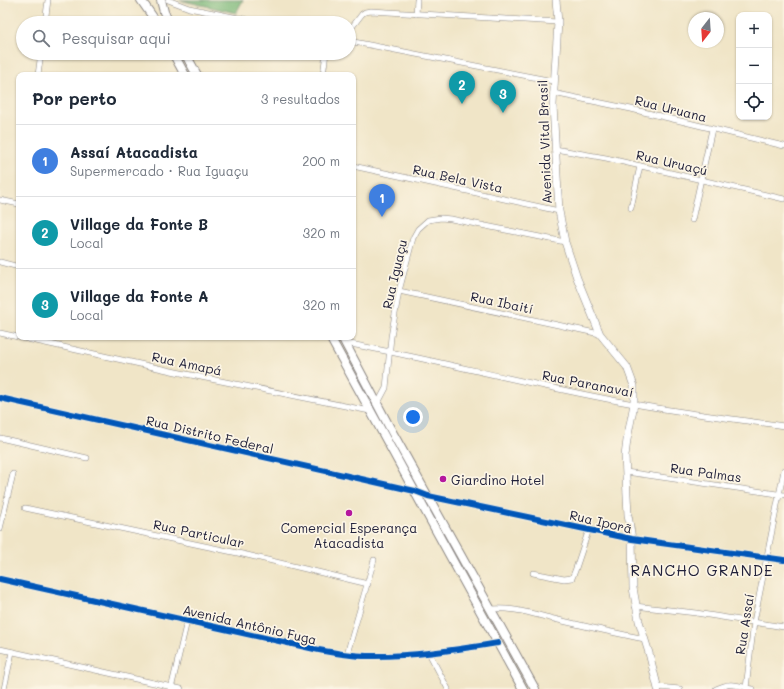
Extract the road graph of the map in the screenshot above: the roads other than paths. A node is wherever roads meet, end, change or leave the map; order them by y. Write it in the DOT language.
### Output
graph roads {
  1 [pos="48,0"];
  2 [pos="141,0"];
  3 [pos="161,0"];
  4 [pos="168,0"];
  5 [pos="417,0"];
  6 [pos="556,0"];
  7 [pos="416,14"];
  8 [pos="46,16"];
  9 [pos="152,16"];
  10 [pos="166,16"];
  11 [pos="229,16"];
  12 [pos="356,22"];
  13 [pos="558,22"];
  14 [pos="356,42"];
  15 [pos="40,60"];
  16 [pos="177,60"];
  17 [pos="188,60"];
  18 [pos="325,60"];
  19 [pos="38,72"];
  20 [pos="183,72"];
  21 [pos="195,72"];
  22 [pos="323,72"];
  23 [pos="553,81"];
  24 [pos="553,93"];
  25 [pos="712,129"];
  26 [pos="784,146"];
  27 [pos="555,149"];
  28 [pos="640,166"];
  29 [pos="356,167"];
  30 [pos="701,179"];
  31 [pos="784,199"];
  32 [pos="0,200"];
  33 [pos="16,203"];
  34 [pos="631,208"];
  35 [pos="558,212"];
  36 [pos="692,220"];
  37 [pos="565,242"];
  38 [pos="0,262"];
  39 [pos="16,266"];
  40 [pos="399,291"];
  41 [pos="0,333"];
  42 [pos="600,334"];
  43 [pos="16,337"];
  44 [pos="32,340"];
  45 [pos="332,340"];
  46 [pos="344,340"];
  47 [pos="390,351"];
  48 [pos="0,398"];
  49 [pos="378,403"];
  50 [pos="634,404"];
  51 [pos="370,411"];
  52 [pos="784,426"];
  53 [pos="0,438"];
  54 [pos="87,458"];
  55 [pos="784,470"];
  56 [pos="626,472"];
  57 [pos="13,474"];
  58 [pos="415,492"];
  59 [pos="781,494"];
  60 [pos="428,496"];
  61 [pos="25,508"];
  62 [pos="0,529"];
  63 [pos="589,529"];
  64 [pos="632,539"];
  65 [pos="766,557"];
  66 [pos="374,560"];
  67 [pos="784,560"];
  68 [pos="533,573"];
  69 [pos="0,579"];
  70 [pos="368,584"];
  71 [pos="635,606"];
  72 [pos="491,609"];
  73 [pos="187,621"];
  74 [pos="754,622"];
  75 [pos="784,627"];
  76 [pos="645,638"];
  77 [pos="498,643"];
  78 [pos="0,650"];
  79 [pos="12,652"];
  80 [pos="347,654"];
  81 [pos="429,654"];
  82 [pos="171,688"];
  83 [pos="658,688"];
  84 [pos="746,688"];
  85 [pos="4,689"];
  86 [pos="181,689"];
  87 [pos="448,689"];
  88 [pos="523,689"];
  89 [pos="535,689"];
  90 [pos="680,689"];
  91 [pos="716,689"];
  92 [pos="753,689"];
  1 -- 8 [label="street"];
  2 -- 9 [label="main road"];
  3 -- 10 [label="main road"];
  4 -- 11 [label="street"];
  5 -- 7 [label="street"];
  6 -- 13 [label="main road, Avenida Vital Brasil"];
  7 -- 12 [label="street"];
  7 -- 13 [label="street"];
  13 -- 23 [label="main road, Avenida Vital Brasil"];
  14 -- 23 [label="street"];
  15 -- 19 [label="street"];
  16 -- 20 [label="main road"];
  17 -- 21 [label="main road"];
  18 -- 22 [label="street"];
  23 -- 24 [label="main road, Avenida Vital Brasil"];
  24 -- 25 [label="street, Rua Uruana"];
  24 -- 27 [label="main road, Avenida Vital Brasil"];
  25 -- 26 [label="street, Rua Uruana"];
  25 -- 30 [label="street"];
  27 -- 28 [label="street, Rua Uruaçú"];
  27 -- 35 [label="main road, Avenida Vital Brasil"];
  28 -- 30 [label="street, Rua Uruaçú"];
  28 -- 34 [label="street"];
  29 -- 35 [label="street, Rua Bela Vista"];
  30 -- 31 [label="street, Rua Uruaçú"];
  30 -- 36 [label="street"];
  32 -- 33 [label="street"];
  35 -- 37 [label="main road, Avenida Vital Brasil"];
  37 -- 40 [label="street, Rua Iguaçu"];
  37 -- 42 [label="main road, Avenida Vital Brasil"];
  38 -- 39 [label="street"];
  40 -- 42 [label="street, Rua Ibaití"];
  40 -- 47 [label="street, Rua Iguaçu"];
  41 -- 43 [label="street, Rua Amapá"];
  42 -- 50 [label="main road, Avenida Vital Brasil"];
  44 -- 51 [label="street, Rua Amapá"];
  45 -- 51 [label="main road"];
  46 -- 47 [label="street, Rua Paranavaí"];
  46 -- 49 [label="main road"];
  47 -- 49 [label="street, Rua Iguaçu"];
  47 -- 50 [label="street, Rua Paranavaí"];
  48 -- 58 [label="street, Rua Distrito Federal"];
  49 -- 60 [label="main road"];
  50 -- 52 [label="street, Rua Paranavaí"];
  50 -- 56 [label="main road, Avenida Vital Brasil"];
  51 -- 58 [label="main road"];
  53 -- 54 [label="street"];
  55 -- 59 [label="street, Rua Assaí"];
  56 -- 59 [label="street, Rua Palmas"];
  56 -- 64 [label="main road, Avenida Vital Brasil"];
  57 -- 62 [label="street"];
  58 -- 60 [label="street, Rua Iporã"];
  58 -- 77 [label="main road"];
  59 -- 65 [label="street, Rua Assaí"];
  60 -- 63 [label="street, Rua Iporã"];
  60 -- 72 [label="main road"];
  61 -- 70 [label="street, Rua Particular"];
  63 -- 64 [label="street, Rua Iporã"];
  63 -- 68 [label="street"];
  64 -- 65 [label="street, Rua Iporã"];
  64 -- 71 [label="main road, Avenida Vital Brasil"];
  65 -- 67 [label="street, Rua Iporã"];
  65 -- 74 [label="street, Rua Assaí"];
  66 -- 70 [label="street"];
  69 -- 73 [label="street, Avenida Antônio Fuga"];
  70 -- 80 [label="street"];
  71 -- 74 [label="street"];
  71 -- 76 [label="main road, Avenida Vital Brasil"];
  72 -- 76 [label="street"];
  72 -- 89 [label="main road"];
  73 -- 80 [label="street, Avenida Antônio Fuga"];
  73 -- 82 [label="street"];
  74 -- 75 [label="street"];
  74 -- 84 [label="street, Rua Assaí"];
  76 -- 83 [label="main road, Avenida Vital Brasil"];
  77 -- 81 [label="street, Avenida Antônio Fuga"];
  77 -- 88 [label="main road"];
  78 -- 79 [label="street"];
  79 -- 82 [label="street"];
  79 -- 85 [label="street"];
  80 -- 81 [label="street, Avenida Antônio Fuga"];
  81 -- 87 [label="street"];
  82 -- 86 [label="street"];
  83 -- 90 [label="street"];
  84 -- 91 [label="street"];
  84 -- 92 [label="street"];
}
